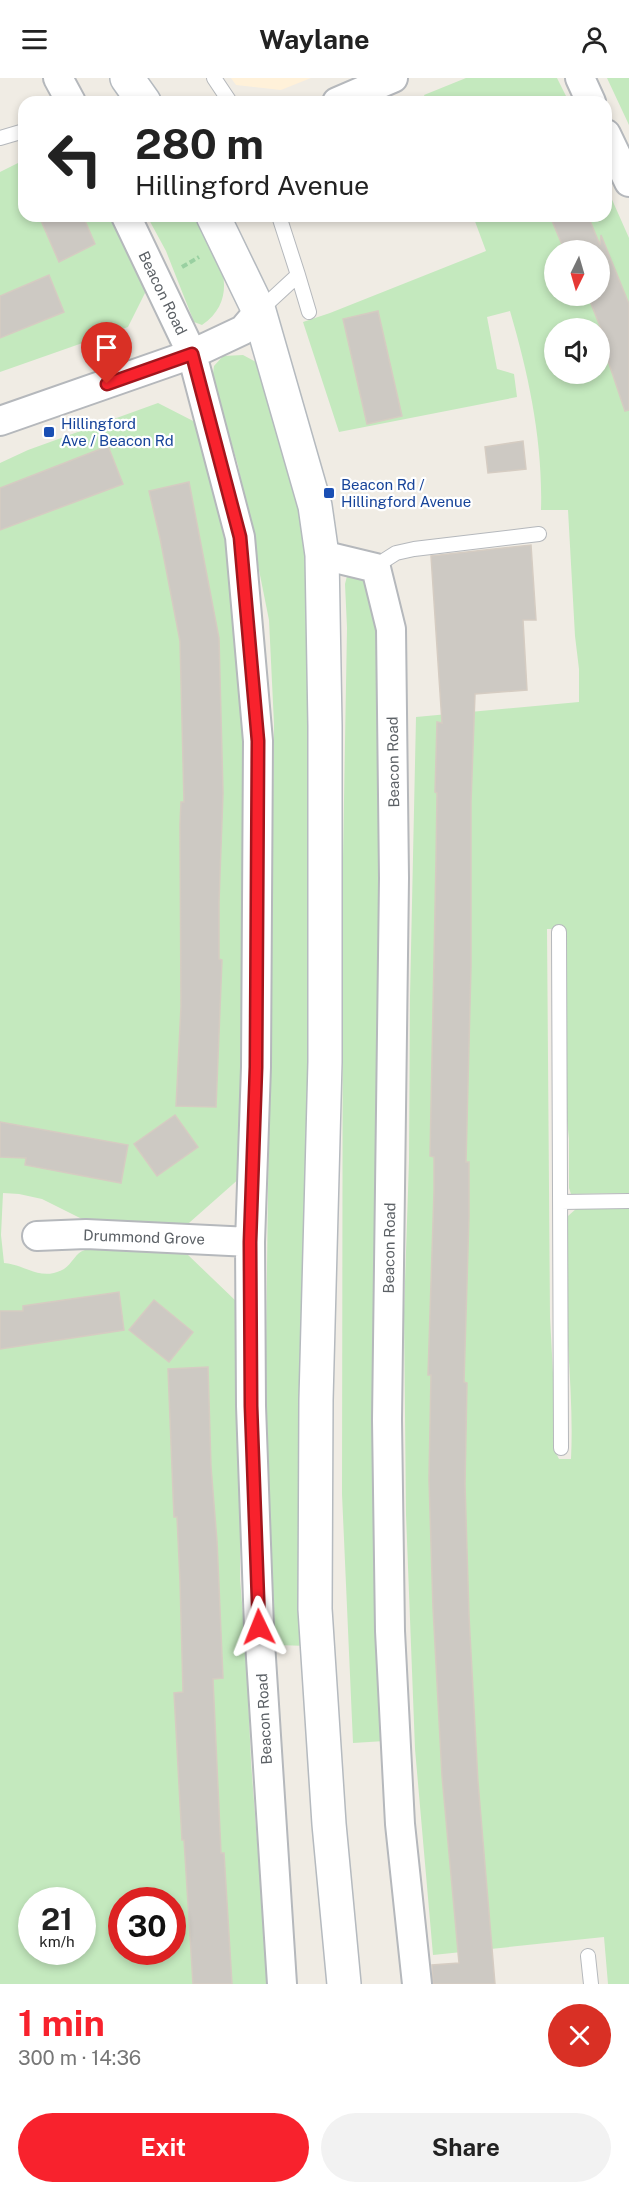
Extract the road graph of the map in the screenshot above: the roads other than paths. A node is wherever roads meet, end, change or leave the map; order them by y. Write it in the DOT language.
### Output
graph roads {
  1 [pos="58,78"];
  2 [pos="214,78"];
  3 [pos="393,78"];
  4 [pos="580,78"];
  5 [pos="67,96"];
  6 [pos="226,96"];
  7 [pos="351,96"];
  8 [pos="588,96"];
  9 [pos="18,133"];
  10 [pos="0,138"];
  11 [pos="612,147"];
  12 [pos="629,182"];
  13 [pos="129,222"];
  14 [pos="216,222"];
  15 [pos="281,222"];
  16 [pos="298,275"];
  17 [pos="259,311"];
  18 [pos="309,312"];
  19 [pos="192,354"];
  20 [pos="0,421"];
  21 [pos="539,534"];
  22 [pos="322,555"];
  23 [pos="374,567"];
  24 [pos="559,932"];
  25 [pos="629,1201"];
  26 [pos="561,1202"];
  27 [pos="37,1236"];
  28 [pos="250,1242"];
  29 [pos="561,1448"];
  30 [pos="588,1956"];
  31 [pos="282,1984"];
  32 [pos="344,1984"];
  33 [pos="417,1984"];
  34 [pos="591,1984"];
  1 -- 5 [label="street"];
  2 -- 6 [label="lane"];
  3 -- 7 [label="street"];
  4 -- 8 [label="street"];
  9 -- 10 [label="lane"];
  11 -- 12 [label="street"];
  13 -- 19 [label="street, Beacon Road"];
  14 -- 17 [label="main road"];
  15 -- 16 [label="lane"];
  16 -- 17 [label="lane"];
  16 -- 18 [label="lane"];
  17 -- 19 [label="street"];
  17 -- 22 [label="main road"];
  19 -- 20 [label="street"];
  19 -- 28 [label="street, Beacon Road"];
  21 -- 23 [label="lane"];
  22 -- 23 [label="street"];
  22 -- 32 [label="main road"];
  23 -- 33 [label="street, Beacon Road"];
  24 -- 26 [label="lane"];
  25 -- 26 [label="lane"];
  26 -- 29 [label="lane"];
  27 -- 28 [label="street, Drummond Grove"];
  28 -- 31 [label="street, Beacon Road"];
  30 -- 34 [label="lane"];
}
